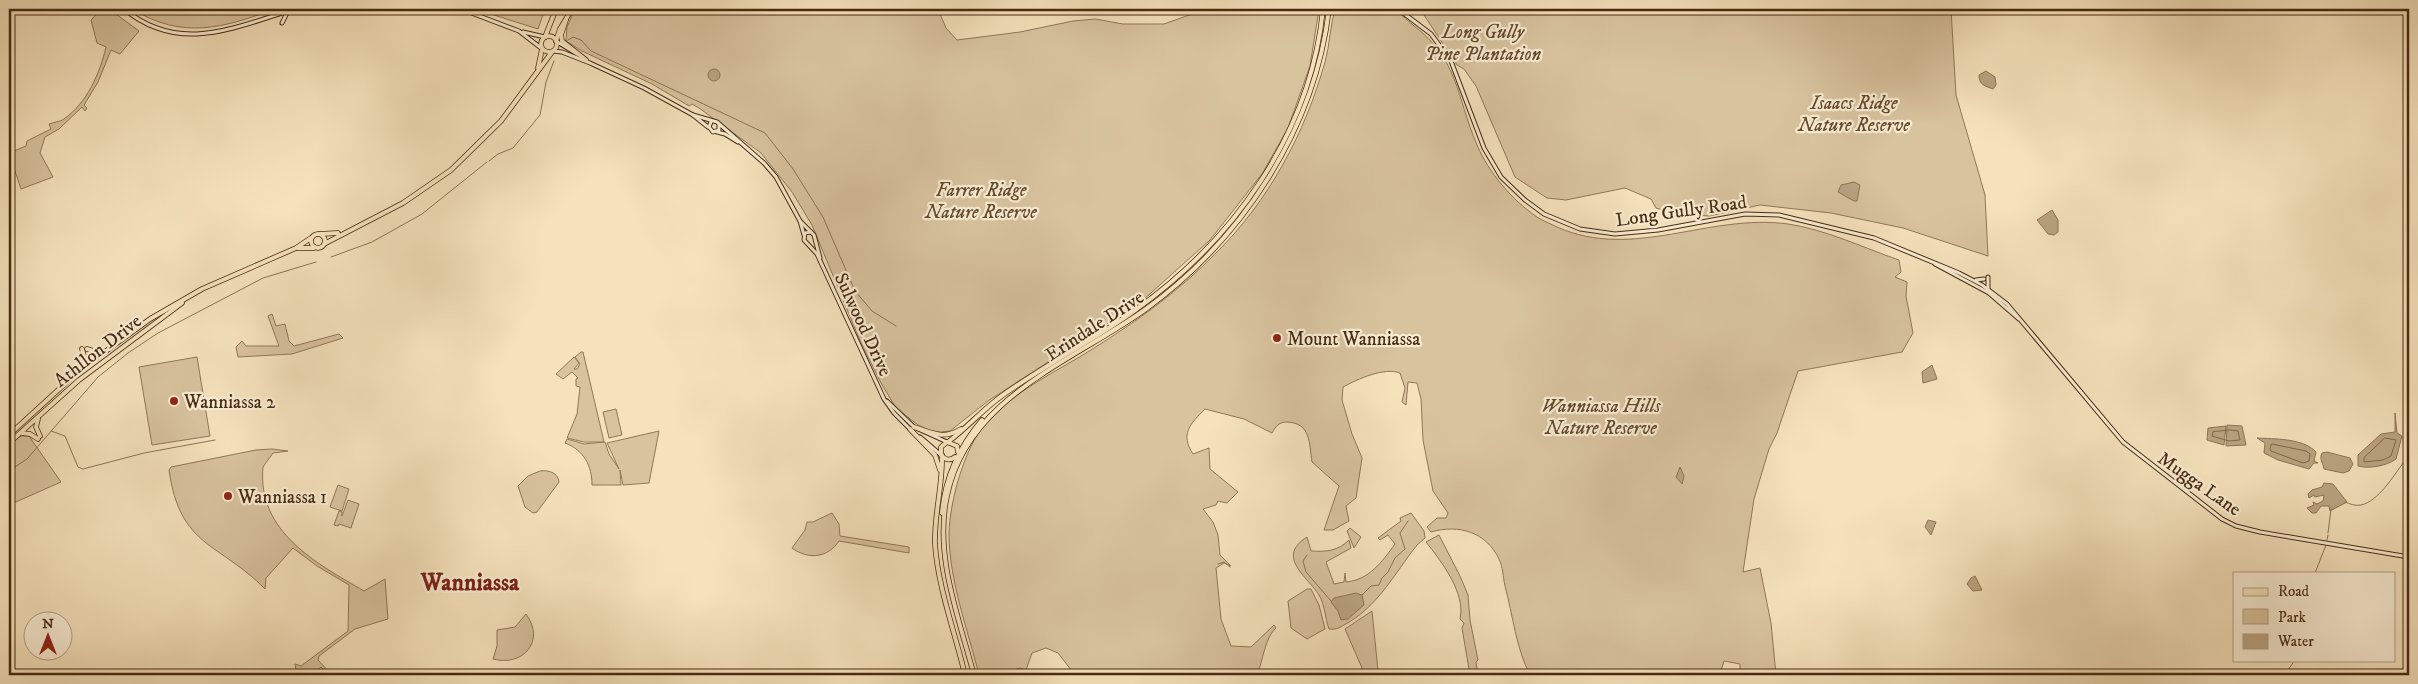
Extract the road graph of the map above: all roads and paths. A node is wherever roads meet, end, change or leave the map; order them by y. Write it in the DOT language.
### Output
graph roads {
  1 [pos="124,9"];
  2 [pos="295,9"];
  3 [pos="461,9"];
  4 [pos="556,9"];
  5 [pos="572,9"];
  6 [pos="1326,9"];
  7 [pos="1398,9"];
  8 [pos="289,10"];
  9 [pos="566,20"];
  10 [pos="282,23"];
  11 [pos="520,31"];
  12 [pos="545,37"];
  13 [pos="556,41"];
  14 [pos="542,48"];
  15 [pos="552,52"];
  16 [pos="588,61"];
  17 [pos="537,70"];
  18 [pos="693,115"];
  19 [pos="712,122"];
  20 [pos="718,123"];
  21 [pos="708,127"];
  22 [pos="716,132"];
  23 [pos="739,142"];
  24 [pos="800,221"];
  25 [pos="345,231"];
  26 [pos="810,232"];
  27 [pos="320,234"];
  28 [pos="804,235"];
  29 [pos="311,238"];
  30 [pos="815,238"];
  31 [pos="324,244"];
  32 [pos="808,244"];
  33 [pos="296,248"];
  34 [pos="315,248"];
  35 [pos="1926,259"];
  36 [pos="821,262"];
  37 [pos="1988,277"];
  38 [pos="1970,278"];
  39 [pos="1984,279"];
  40 [pos="209,286"];
  41 [pos="1982,287"];
  42 [pos="1990,290"];
  43 [pos="2032,332"];
  44 [pos="82,349"];
  45 [pos="87,349"];
  46 [pos="100,354"];
  47 [pos="80,370"];
  48 [pos="1017,388"];
  49 [pos="997,408"];
  50 [pos="39,417"];
  51 [pos="971,422"];
  52 [pos="912,428"];
  53 [pos="9,434"];
  54 [pos="20,434"];
  55 [pos="948,442"];
  56 [pos="9,443"];
  57 [pos="958,454"];
  58 [pos="942,455"];
  59 [pos="940,492"];
  60 [pos="2409,557"];
  61 [pos="947,572"];
  62 [pos="966,675"];
  63 [pos="974,675"];
  1 -- 8 [label="main road"];
  2 -- 8 [label="main road"];
  3 -- 11 [label="main road"];
  4 -- 12 [label="main road"];
  5 -- 9 [label="main road"];
  6 -- 48 [label="main road, Erindale Drive"];
  6 -- 48 [label="main road, Erindale Drive"];
  7 -- 35 [label="main road, Long Gully Road"];
  8 -- 10 [label="main road"];
  9 -- 13 [label="main road"];
  9 -- 16 [label="main road"];
  11 -- 12 [label="main road"];
  11 -- 14 [label="main road"];
  12 -- 13 [label="main road"];
  12 -- 14 [label="main road"];
  13 -- 15 [label="main road"];
  13 -- 16 [label="main road"];
  14 -- 15 [label="main road"];
  14 -- 17 [label="main road"];
  15 -- 16 [label="main road"];
  15 -- 17 [label="main road"];
  16 -- 18 [label="main road"];
  17 -- 25 [label="main road"];
  18 -- 19 [label="main road"];
  18 -- 21 [label="main road"];
  19 -- 20 [label="main road"];
  19 -- 21 [label="main road"];
  20 -- 22 [label="main road"];
  20 -- 23 [label="main road, Sulwood Drive"];
  21 -- 22 [label="main road"];
  22 -- 23 [label="main road, Sulwood Drive"];
  23 -- 24 [label="main road, Sulwood Drive"];
  24 -- 26 [label="main road, Sulwood Drive"];
  24 -- 28 [label="main road, Sulwood Drive"];
  25 -- 27 [label="main road"];
  25 -- 31 [label="main road"];
  26 -- 28 [label="main road"];
  26 -- 30 [label="main road, Sulwood Drive"];
  27 -- 29 [label="main road"];
  27 -- 31 [label="main road"];
  28 -- 32 [label="main road, Sulwood Drive"];
  29 -- 33 [label="main road, Athllon Drive"];
  29 -- 34 [label="main road"];
  30 -- 32 [label="main road"];
  30 -- 36 [label="main road, Sulwood Drive"];
  31 -- 34 [label="main road"];
  32 -- 36 [label="main road, Sulwood Drive"];
  33 -- 34 [label="main road, Athllon Drive"];
  33 -- 40 [label="main road, Athllon Drive"];
  35 -- 38 [label="main road, Long Gully Road"];
  35 -- 41 [label="main road, Long Gully Road"];
  36 -- 52 [label="main road, Sulwood Drive"];
  37 -- 42 [label="main road"];
  38 -- 39 [label="main road"];
  38 -- 41 [label="main road, Long Gully Road"];
  40 -- 46 [label="main road, Athllon Drive"];
  40 -- 50 [label="main road, Athllon Drive"];
  41 -- 42 [label="main road, Mugga Lane"];
  41 -- 43 [label="main road, Mugga Lane"];
  42 -- 43 [label="main road, Mugga Lane"];
  43 -- 60 [label="main road, Mugga Lane"];
  44 -- 47 [label="main road"];
  45 -- 46 [label="main road"];
  46 -- 47 [label="main road, Athllon Drive"];
  47 -- 53 [label="main road, Athllon Drive"];
  48 -- 49 [label="main road, Erindale Drive"];
  48 -- 51 [label="main road, Erindale Drive"];
  49 -- 57 [label="main road"];
  49 -- 61 [label="main road, Erindale Drive"];
  50 -- 54 [label="main road, Athllon Drive"];
  50 -- 54 [label="main road"];
  51 -- 52 [label="main road"];
  51 -- 55 [label="main road, Erindale Drive"];
  52 -- 55 [label="main road, Sulwood Drive"];
  52 -- 58 [label="main road, Sulwood Drive"];
  52 -- 59 [label="main road"];
  54 -- 56 [label="main road, Athllon Drive"];
  55 -- 57 [label="main road"];
  55 -- 58 [label="main road"];
  57 -- 58 [label="main road"];
  57 -- 61 [label="main road"];
  58 -- 59 [label="main road"];
  59 -- 62 [label="main road"];
  61 -- 63 [label="main road, Erindale Drive"];
}
